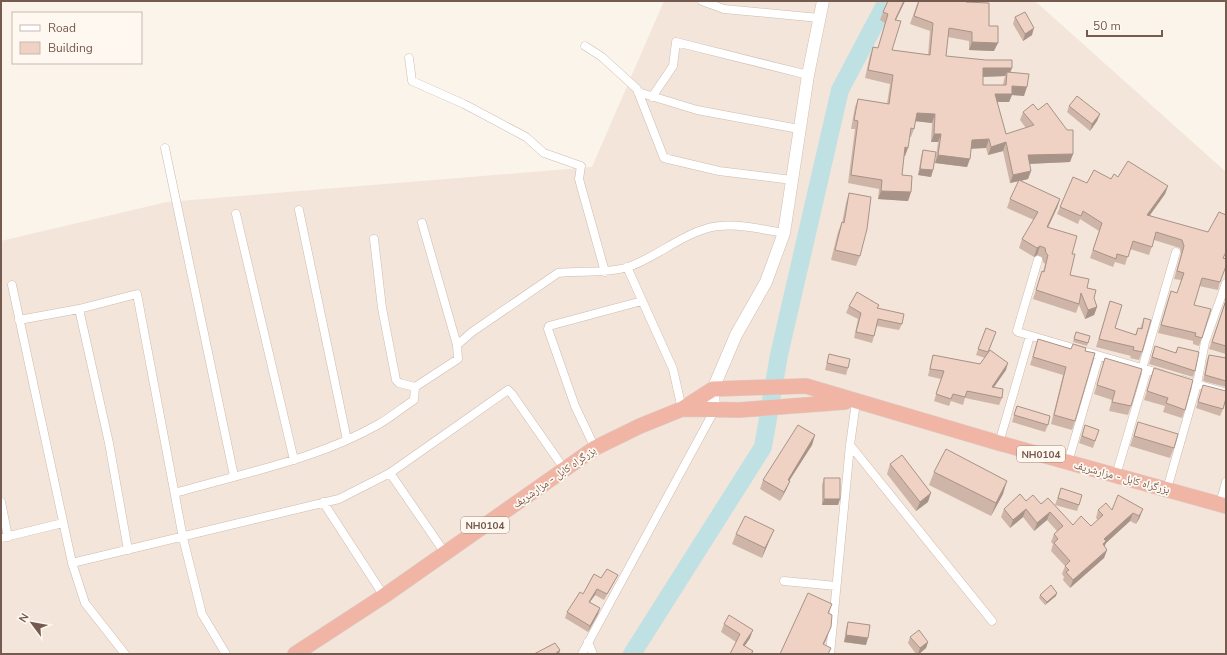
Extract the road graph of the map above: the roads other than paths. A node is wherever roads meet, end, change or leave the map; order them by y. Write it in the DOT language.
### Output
graph roads {
  1 [pos="702,1"];
  2 [pos="823,1"];
  3 [pos="819,18"];
  4 [pos="585,46"];
  5 [pos="408,58"];
  6 [pos="808,75"];
  7 [pos="638,92"];
  8 [pos="652,96"];
  9 [pos="799,129"];
  10 [pos="165,148"];
  11 [pos="792,180"];
  12 [pos="299,210"];
  13 [pos="236,214"];
  14 [pos="422,224"];
  15 [pos="784,233"];
  16 [pos="374,239"];
  17 [pos="1176,252"];
  18 [pos="1038,260"];
  19 [pos="627,267"];
  20 [pos="605,272"];
  21 [pos="1226,283"];
  22 [pos="12,285"];
  23 [pos="642,301"];
  24 [pos="79,309"];
  25 [pos="19,320"];
  26 [pos="1030,336"];
  27 [pos="457,345"];
  28 [pos="1099,356"];
  29 [pos="1144,369"];
  30 [pos="1197,384"];
  31 [pos="415,387"];
  32 [pos="721,388"];
  33 [pos="1226,393"];
  34 [pos="856,402"];
  35 [pos="682,409"];
  36 [pos="714,411"];
  37 [pos="347,440"];
  38 [pos="999,443"];
  39 [pos="850,445"];
  40 [pos="595,448"];
  41 [pos="294,460"];
  42 [pos="1068,462"];
  43 [pos="565,470"];
  44 [pos="390,473"];
  45 [pos="1116,475"];
  46 [pos="234,476"];
  47 [pos="1226,482"];
  48 [pos="1168,489"];
  49 [pos="175,493"];
  50 [pos="1,502"];
  51 [pos="322,502"];
  52 [pos="1223,505"];
  53 [pos="63,523"];
  54 [pos="4,537"];
  55 [pos="183,538"];
  56 [pos="128,550"];
  57 [pos="445,553"];
  58 [pos="72,563"];
  59 [pos="784,581"];
  60 [pos="836,586"];
  61 [pos="384,596"];
  62 [pos="992,621"];
  63 [pos="588,642"];
  64 [pos="125,654"];
  65 [pos="226,654"];
  66 [pos="295,654"];
  67 [pos="582,654"];
  68 [pos="593,654"];
  69 [pos="830,654"];
  1 -- 3 [label="street"];
  2 -- 3 [label="street"];
  3 -- 6 [label="street"];
  4 -- 7 [label="street"];
  5 -- 20 [label="street"];
  6 -- 8 [label="street"];
  6 -- 9 [label="street"];
  7 -- 8 [label="street"];
  7 -- 11 [label="street"];
  8 -- 9 [label="street"];
  9 -- 11 [label="street"];
  10 -- 46 [label="street"];
  11 -- 15 [label="street"];
  12 -- 37 [label="street"];
  13 -- 41 [label="street"];
  14 -- 27 [label="street"];
  15 -- 19 [label="street"];
  15 -- 32 [label="street"];
  16 -- 31 [label="street"];
  17 -- 29 [label="street"];
  18 -- 26 [label="street"];
  19 -- 20 [label="street"];
  19 -- 23 [label="street"];
  20 -- 27 [label="street"];
  21 -- 30 [label="street"];
  22 -- 25 [label="street"];
  23 -- 35 [label="street"];
  23 -- 40 [label="street"];
  24 -- 25 [label="street"];
  24 -- 49 [label="street"];
  24 -- 56 [label="street"];
  25 -- 53 [label="street"];
  26 -- 28 [label="street"];
  26 -- 38 [label="street"];
  27 -- 31 [label="street"];
  28 -- 29 [label="street"];
  28 -- 42 [label="street"];
  29 -- 30 [label="street"];
  29 -- 45 [label="street"];
  30 -- 33 [label="street"];
  30 -- 48 [label="street"];
  31 -- 37 [label="street"];
  32 -- 34 [label="highway, بزرگراه کابل - مزارشریف / NH0104"];
  32 -- 35 [label="highway, بزرگراه کابل - مزارشریف / NH0104"];
  32 -- 36 [label="street"];
  34 -- 36 [label="highway, بزرگراه کابل - مزارشریف / NH0104"];
  34 -- 38 [label="highway, بزرگراه کابل - مزارشریف / NH0104"];
  34 -- 39 [label="street"];
  35 -- 36 [label="highway, بزرگراه کابل - مزارشریف / NH0104"];
  35 -- 40 [label="highway, بزرگراه کابل - مزارشریف / NH0104"];
  36 -- 63 [label="street"];
  37 -- 41 [label="street"];
  38 -- 42 [label="highway, بزرگراه کابل - مزارشریف / NH0104"];
  39 -- 60 [label="street"];
  39 -- 62 [label="street"];
  40 -- 43 [label="highway, بزرگراه کابل - مزارشریف / NH0104"];
  41 -- 46 [label="street"];
  42 -- 45 [label="highway, بزرگراه کابل - مزارشریف / NH0104"];
  43 -- 44 [label="street"];
  43 -- 57 [label="highway, بزرگراه کابل - مزارشریف / NH0104"];
  44 -- 51 [label="street"];
  44 -- 57 [label="street"];
  45 -- 48 [label="highway, بزرگراه کابل - مزارشریف / NH0104"];
  46 -- 49 [label="street"];
  47 -- 52 [label="street"];
  48 -- 52 [label="highway, بزرگراه کابل - مزارشریف / NH0104"];
  49 -- 55 [label="street"];
  50 -- 54 [label="street"];
  51 -- 55 [label="street"];
  51 -- 61 [label="street"];
  53 -- 54 [label="street"];
  53 -- 58 [label="street"];
  55 -- 56 [label="street"];
  55 -- 65 [label="street"];
  56 -- 58 [label="street"];
  57 -- 61 [label="highway, بزرگراه کابل - مزارشریف / NH0104"];
  58 -- 64 [label="street"];
  59 -- 60 [label="street"];
  60 -- 69 [label="street"];
  61 -- 66 [label="highway, بزرگراه کابل - مزارشریف / NH0104"];
  63 -- 67 [label="street"];
  63 -- 68 [label="street"];
}
